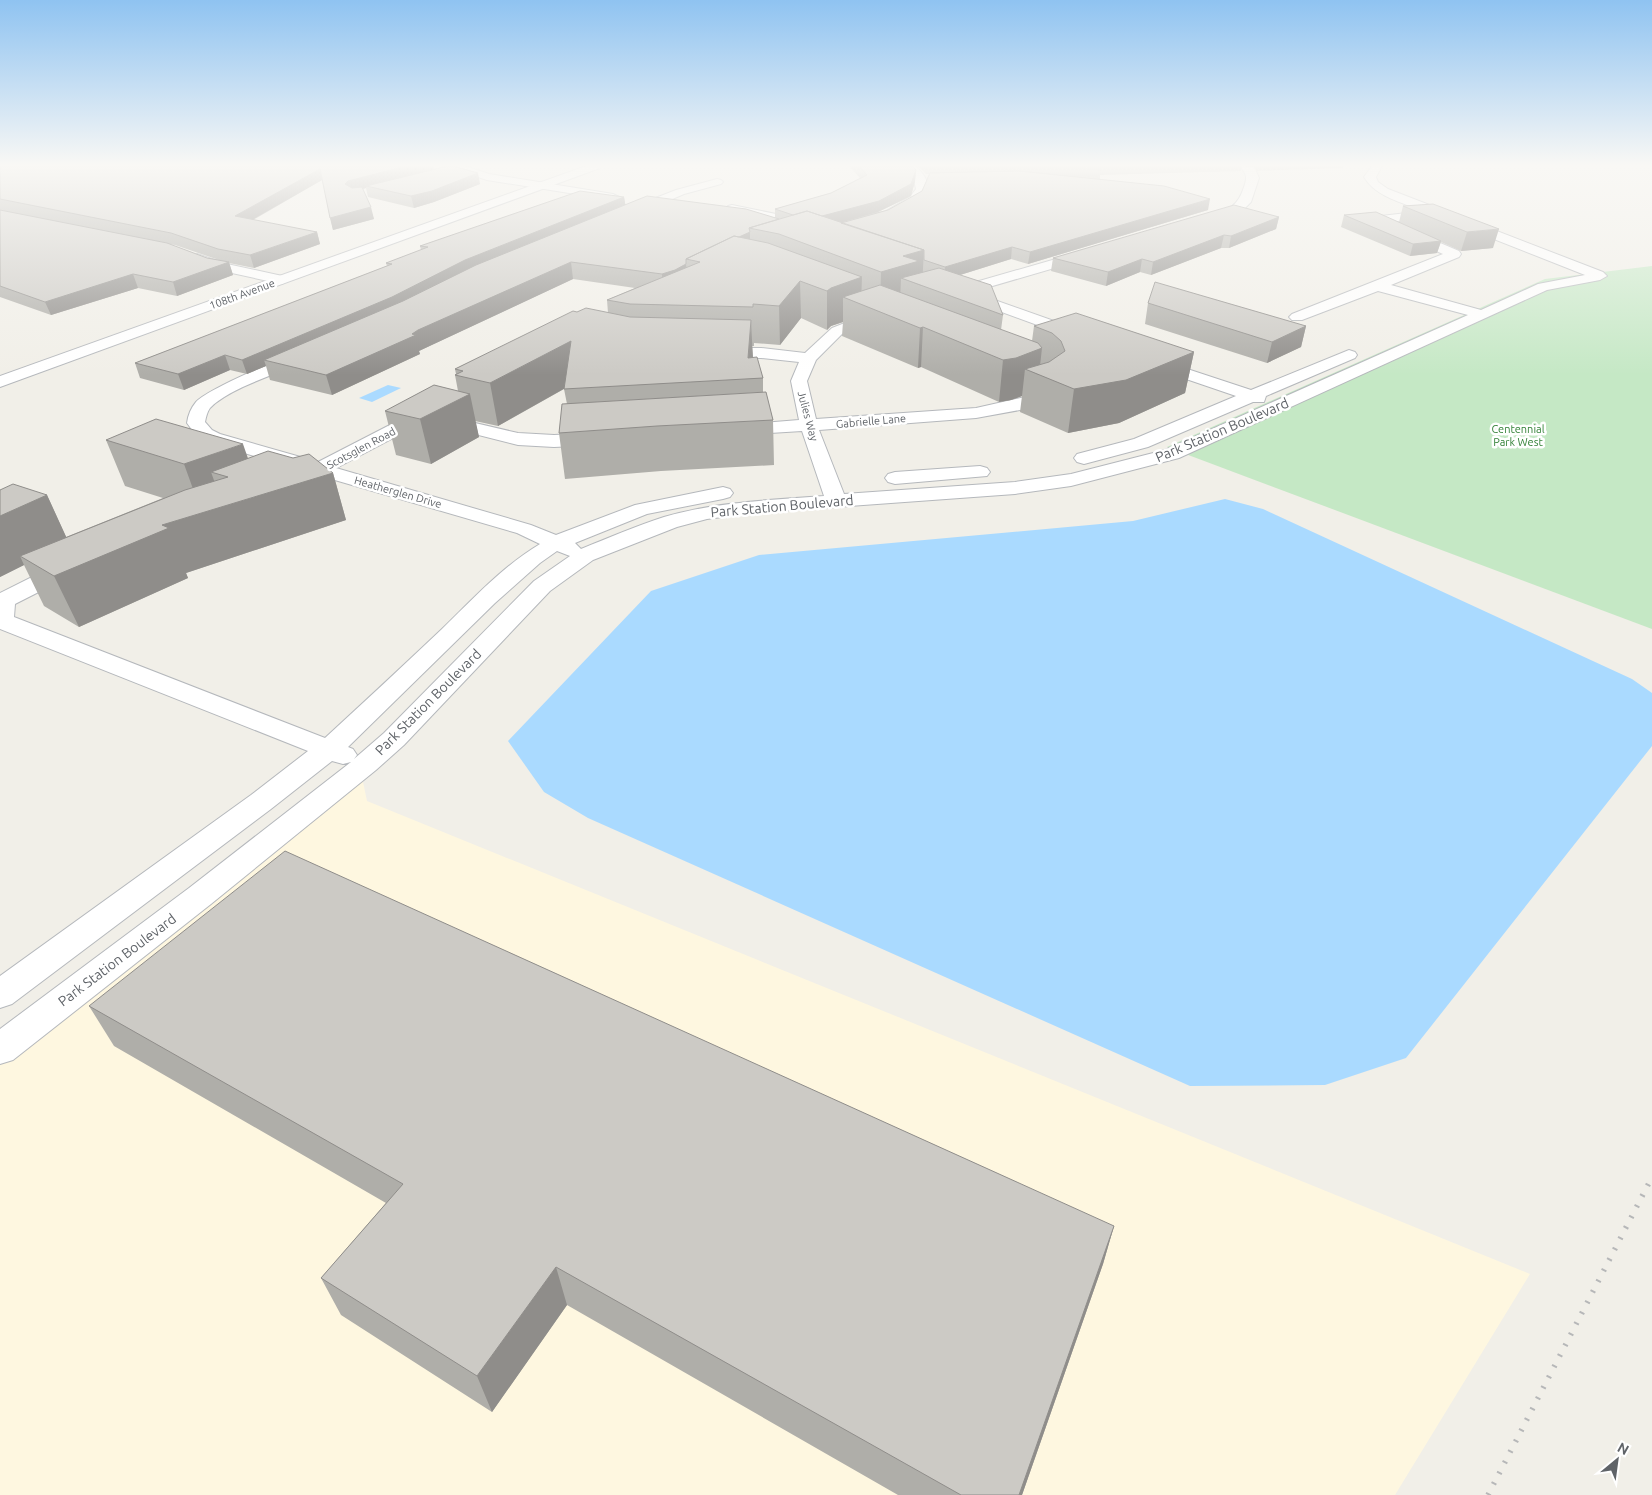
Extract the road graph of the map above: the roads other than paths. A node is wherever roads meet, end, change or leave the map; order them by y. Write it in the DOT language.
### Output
graph roads {
  1 [pos="404,236"];
  2 [pos="804,236"];
  3 [pos="1411,236"];
  4 [pos="1496,236"];
  5 [pos="811,238"];
  6 [pos="1105,249"];
  7 [pos="182,252"];
  8 [pos="1578,268"];
  9 [pos="282,280"];
  10 [pos="957,286"];
  11 [pos="1377,286"];
  12 [pos="975,287"];
  13 [pos="939,291"];
  14 [pos="1458,308"];
  15 [pos="861,309"];
  16 [pos="1484,314"];
  17 [pos="1297,317"];
  18 [pos="1157,350"];
  19 [pos="320,351"];
  20 [pos="702,352"];
  21 [pos="809,358"];
  22 [pos="1140,358"];
  23 [pos="1031,375"];
  24 [pos="0,382"];
  25 [pos="1259,393"];
  26 [pos="448,402"];
  27 [pos="1286,403"];
  28 [pos="423,416"];
  29 [pos="809,426"];
  30 [pos="720,431"];
  31 [pos="612,438"];
  32 [pos="320,470"];
  33 [pos="278,490"];
  34 [pos="832,492"];
  35 [pos="556,543"];
  36 [pos="585,555"];
  37 [pos="87,560"];
  38 [pos="329,749"];
  39 [pos="366,764"];
  40 [pos="0,994"];
  41 [pos="0,1049"];
  1 -- 9 [label="street, 108th Avenue"];
  2 -- 5 [label="street"];
  3 -- 11 [label="street"];
  4 -- 8 [label="street, Park Station Boulevard"];
  6 -- 12 [label="street"];
  7 -- 9 [label="street"];
  8 -- 14 [label="street, Park Station Boulevard"];
  8 -- 16 [label="street, Park Station Boulevard"];
  9 -- 24 [label="street, 108th Avenue"];
  10 -- 12 [label="street"];
  10 -- 12 [label="street"];
  10 -- 13 [label="street"];
  11 -- 14 [label="street"];
  11 -- 17 [label="street"];
  14 -- 16 [label="street"];
  14 -- 25 [label="street, Park Station Boulevard"];
  15 -- 21 [label="street, Julies Way"];
  16 -- 27 [label="street, Park Station Boulevard"];
  18 -- 25 [label="street"];
  19 -- 32 [label="street, Heatherglen Drive"];
  20 -- 21 [label="street"];
  21 -- 29 [label="street, Julies Way"];
  22 -- 25 [label="street"];
  23 -- 29 [label="street, Gabrielle Lane"];
  25 -- 27 [label="street"];
  25 -- 34 [label="street, Park Station Boulevard"];
  26 -- 28 [label="street, Scotsglen Road"];
  27 -- 34 [label="street, Park Station Boulevard"];
  28 -- 31 [label="street"];
  28 -- 32 [label="street, Scotsglen Road"];
  29 -- 30 [label="street, Gabrielle Lane"];
  29 -- 34 [label="street, Julies Way"];
  32 -- 33 [label="street, Scotsglen Road"];
  32 -- 35 [label="street, Heatherglen Drive"];
  34 -- 35 [label="street, Park Station Boulevard"];
  34 -- 36 [label="street, Park Station Boulevard"];
  35 -- 36 [label="street, Heatherglen Drive"];
  35 -- 38 [label="street, Park Station Boulevard"];
  36 -- 39 [label="street, Park Station Boulevard"];
  37 -- 38 [label="street"];
  38 -- 39 [label="street"];
  38 -- 40 [label="street, Park Station Boulevard"];
  39 -- 41 [label="street, Park Station Boulevard"];
}
